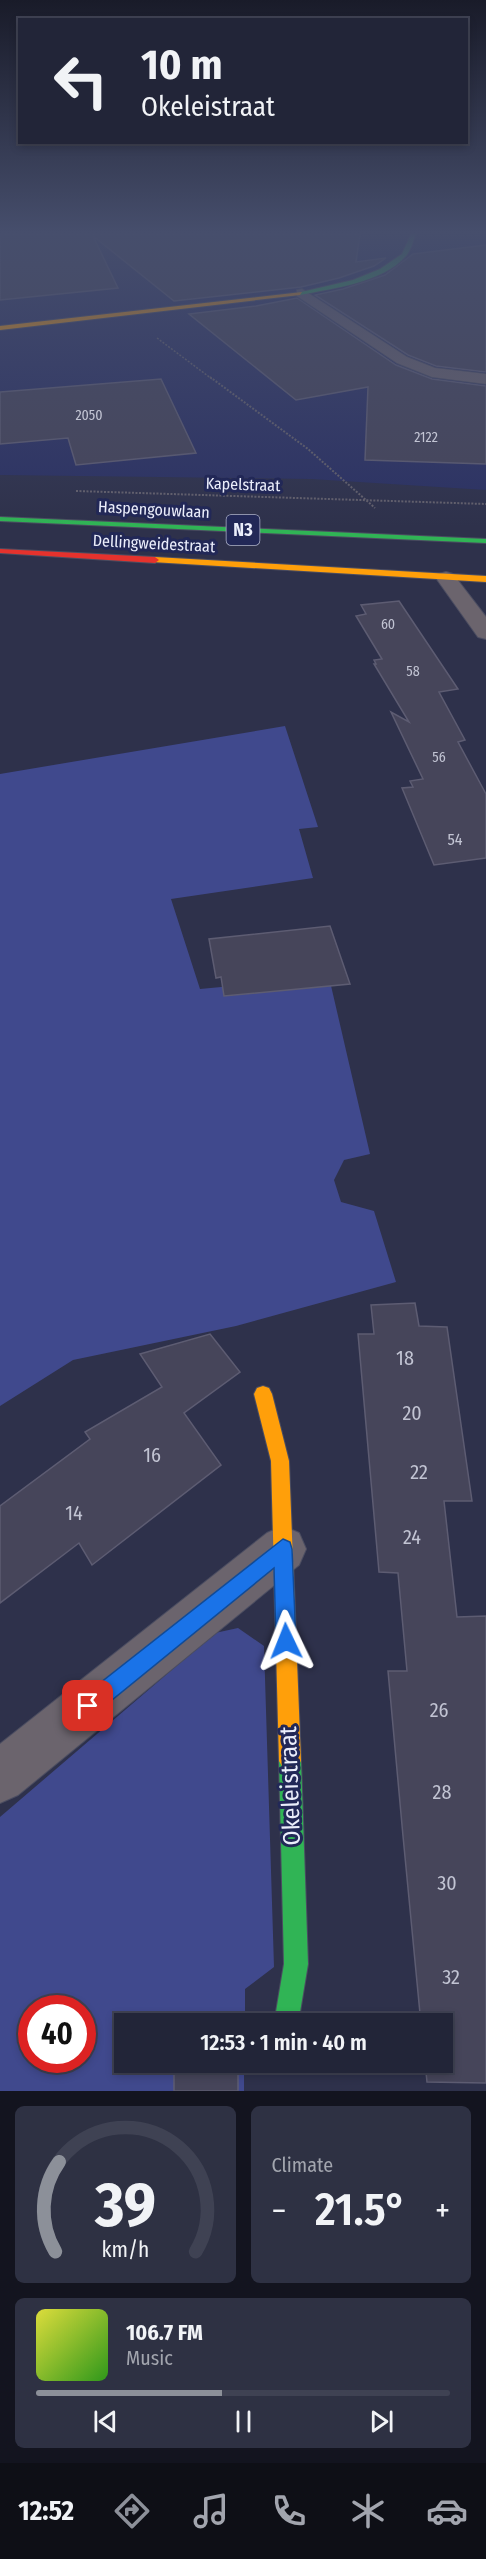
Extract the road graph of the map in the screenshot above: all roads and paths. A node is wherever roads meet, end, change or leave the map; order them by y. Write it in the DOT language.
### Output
graph roads {
  1 [pos="149,332"];
  2 [pos="361,332"];
  3 [pos="486,379"];
  4 [pos="71,491"];
  5 [pos="366,499"];
  6 [pos="486,504"];
  7 [pos="0,519"];
  8 [pos="486,541"];
  9 [pos="0,551"];
  10 [pos="446,578"];
  11 [pos="486,579"];
  12 [pos="486,632"];
  13 [pos="263,1394"];
  14 [pos="283,1549"];
  15 [pos="0,1777"];
  16 [pos="288,2013"];
  1 -- 5 [label="path"];
  2 -- 3 [label="street"];
  4 -- 5 [label="path, Kapelstraat"];
  5 -- 6 [label="path, Kapelstraat"];
  7 -- 8 [label="street, Haspengouwlaan / N3"];
  9 -- 10 [label="street, Dellingweidestraat"];
  10 -- 11 [label="street, Dellingweidestraat"];
  10 -- 12 [label="street"];
  13 -- 14 [label="street, Okeleistraat"];
  14 -- 15 [label="street"];
  14 -- 16 [label="street, Okeleistraat"];
}
